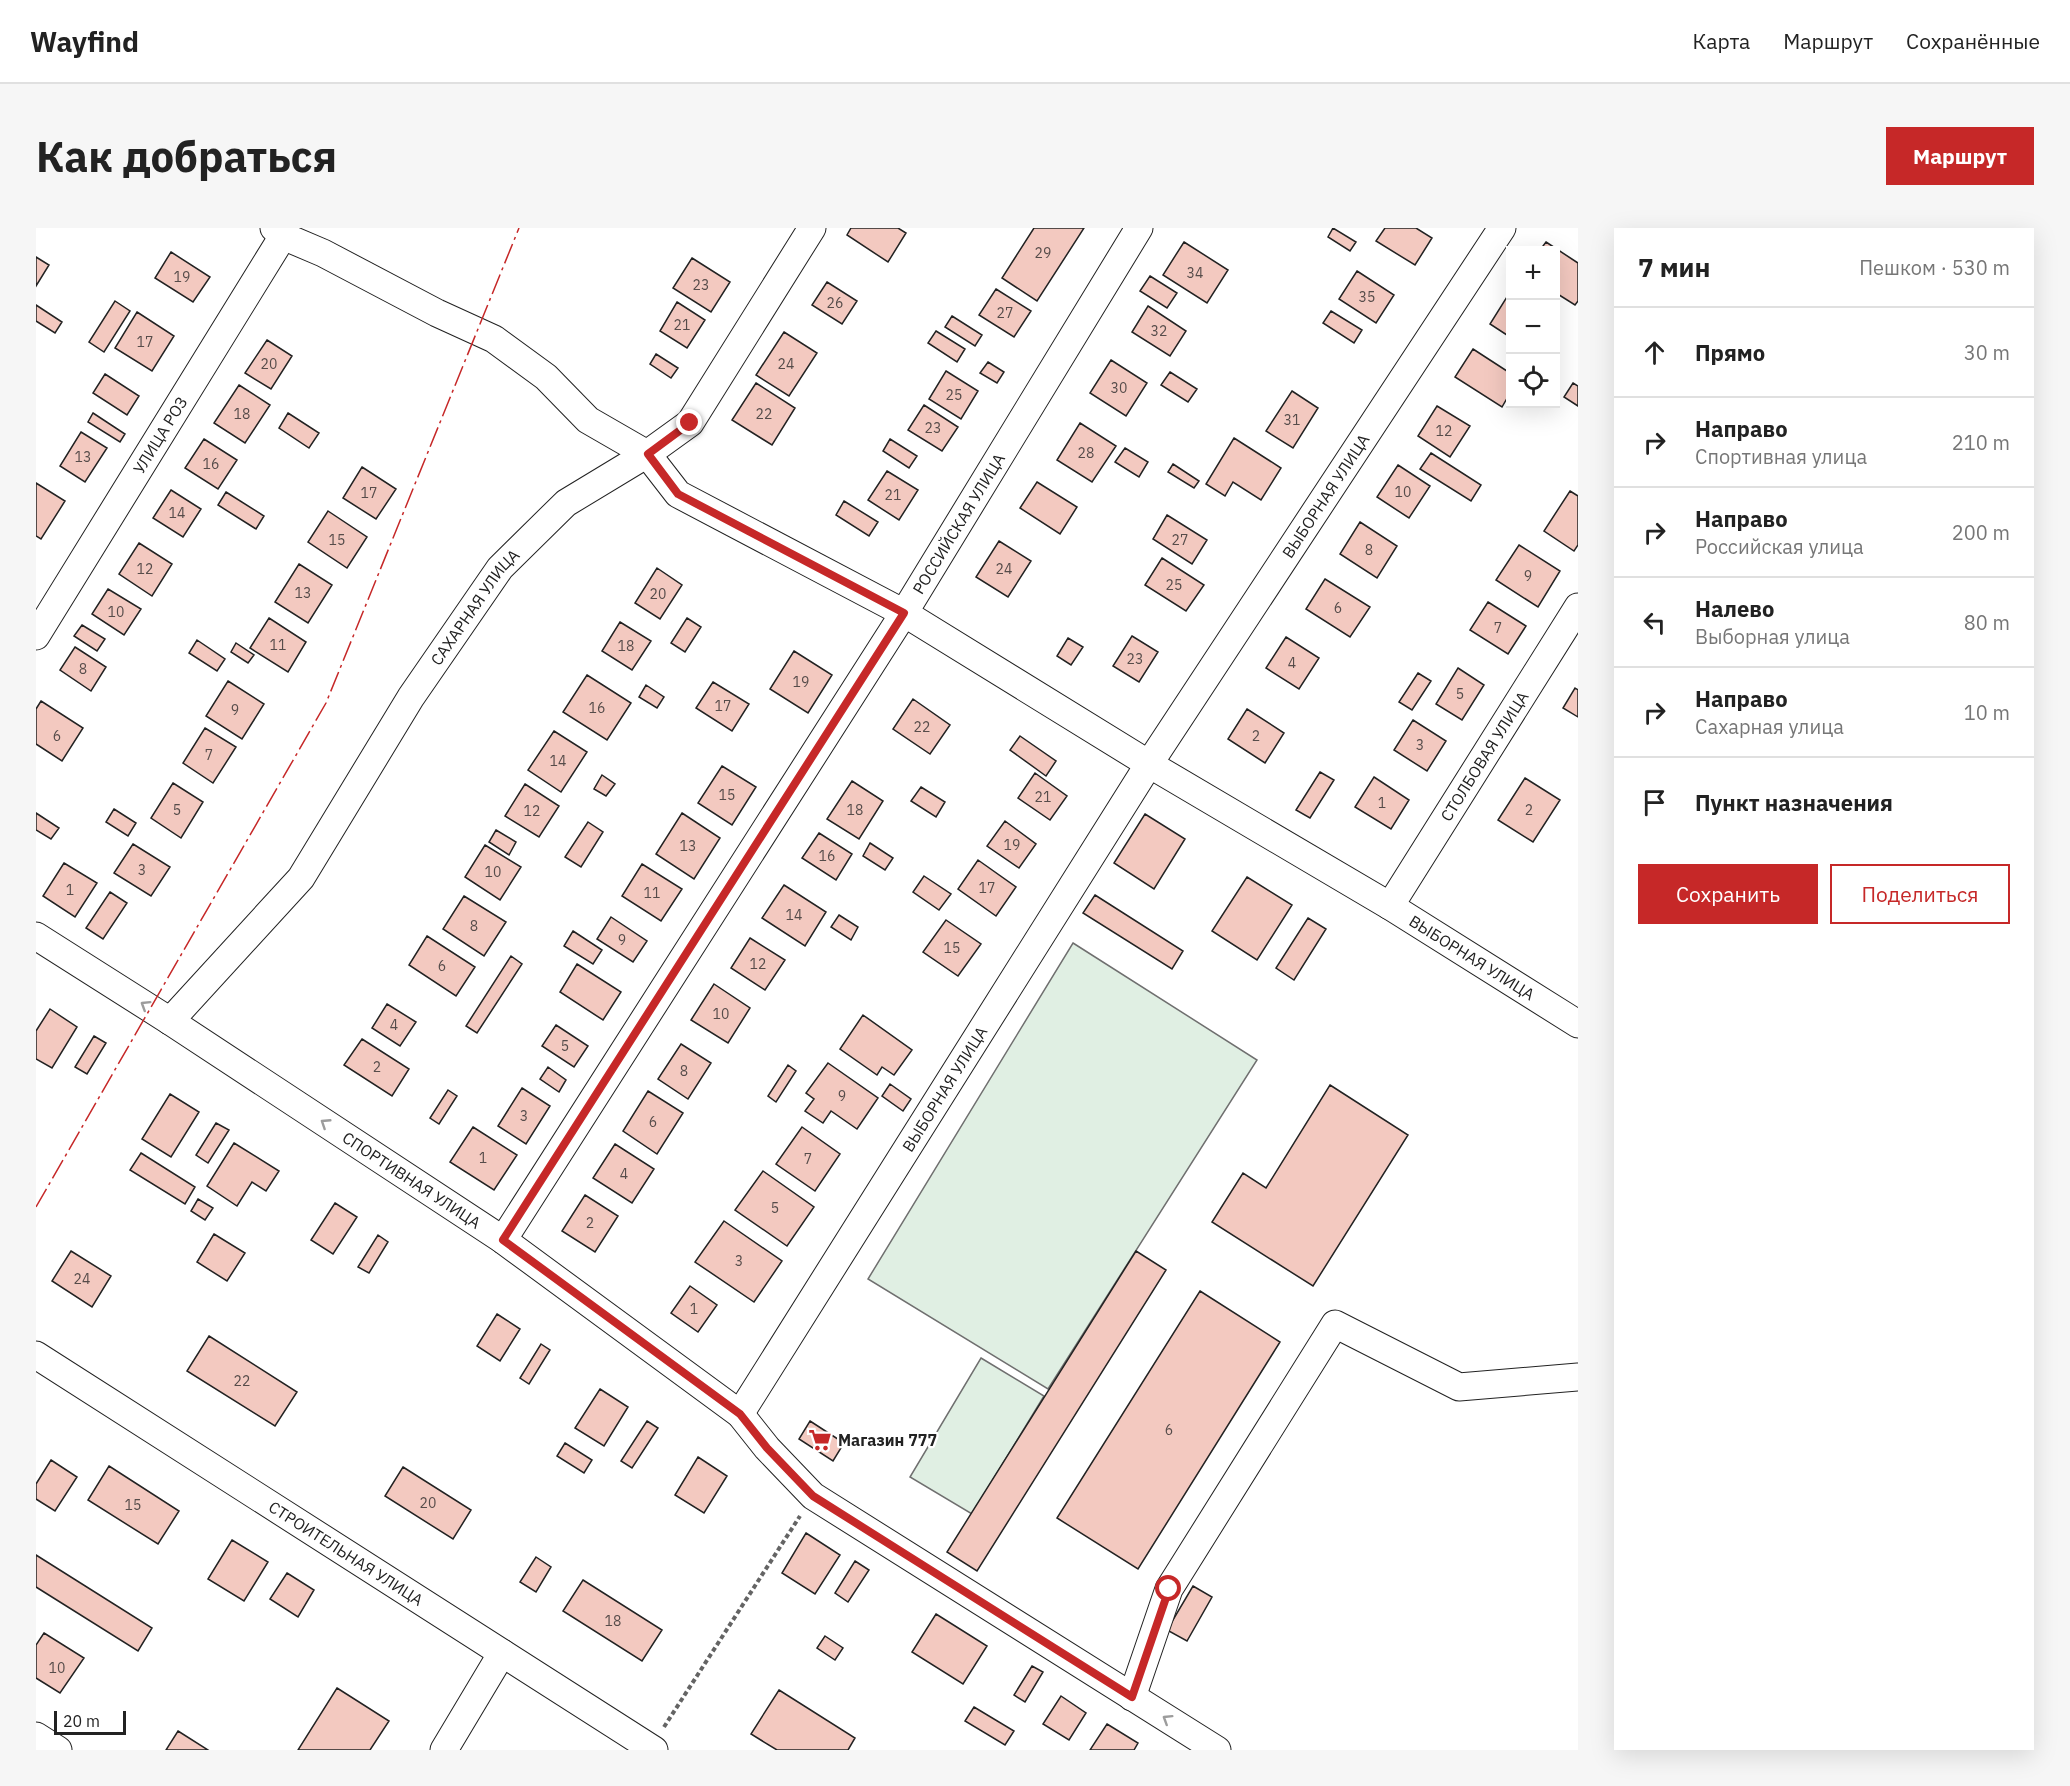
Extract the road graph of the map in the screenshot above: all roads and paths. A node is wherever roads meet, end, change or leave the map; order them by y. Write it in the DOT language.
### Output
graph roads {
  1 [pos="812,228"];
  2 [pos="1139,228"];
  3 [pos="1502,228"];
  4 [pos="278,232"];
  5 [pos="648,454"];
  6 [pos="1578,607"];
  7 [pos="904,613"];
  8 [pos="36,636"];
  9 [pos="1149,764"];
  10 [pos="1390,906"];
  11 [pos="36,936"];
  12 [pos="170,1021"];
  13 [pos="1578,1024"];
  14 [pos="503,1240"];
  15 [pos="36,1355"];
  16 [pos="1578,1377"];
  17 [pos="740,1414"];
  18 [pos="813,1496"];
  19 [pos="502,1653"];
  20 [pos="1132,1697"];
  21 [pos="36,1736"];
  22 [pos="618,1740"];
  23 [pos="652,1749"];
  24 [pos="58,1750"];
  25 [pos="444,1750"];
  26 [pos="1217,1750"];
  1 -- 5 [label="street, САХАРНАЯ УЛИЦА"];
  2 -- 7 [label="street, РОССИЙСКАЯ УЛИЦА"];
  3 -- 9 [label="street, ВЫБОРНАЯ УЛИЦА"];
  4 -- 5 [label="street"];
  4 -- 8 [label="street, УЛИЦА РОЗ"];
  5 -- 7 [label="street, ВЫБОРНАЯ УЛИЦА"];
  5 -- 12 [label="street, САХАРНАЯ УЛИЦА"];
  6 -- 10 [label="street, СТОЛБОВАЯ УЛИЦА"];
  7 -- 9 [label="street, ВЫБОРНАЯ УЛИЦА"];
  7 -- 14 [label="street, РОССИЙСКАЯ УЛИЦА"];
  9 -- 10 [label="street, ВЫБОРНАЯ УЛИЦА"];
  9 -- 17 [label="street, ВЫБОРНАЯ УЛИЦА"];
  10 -- 13 [label="street, ВЫБОРНАЯ УЛИЦА"];
  12 -- 11 [label="street, СПОРТИВНАЯ УЛИЦА, one-way"];
  14 -- 12 [label="street, СПОРТИВНАЯ УЛИЦА, one-way"];
  14 -- 17 [label="street, СПОРТИВНАЯ УЛИЦА"];
  15 -- 19 [label="street, СТРОИТЕЛЬНАЯ УЛИЦА"];
  16 -- 20 [label="street"];
  17 -- 18 [label="street, СПОРТИВНАЯ УЛИЦА"];
  18 -- 20 [label="street, СПОРТИВНАЯ УЛИЦА"];
  18 -- 23 [label="path"];
  19 -- 22 [label="street, СТРОИТЕЛЬНАЯ УЛИЦА"];
  19 -- 25 [label="street"];
  26 -- 20 [label="street, СПОРТИВНАЯ УЛИЦА, one-way"];
  21 -- 24 [label="street"];
  22 -- 23 [label="street, СТРОИТЕЛЬНАЯ УЛИЦА"];
}
